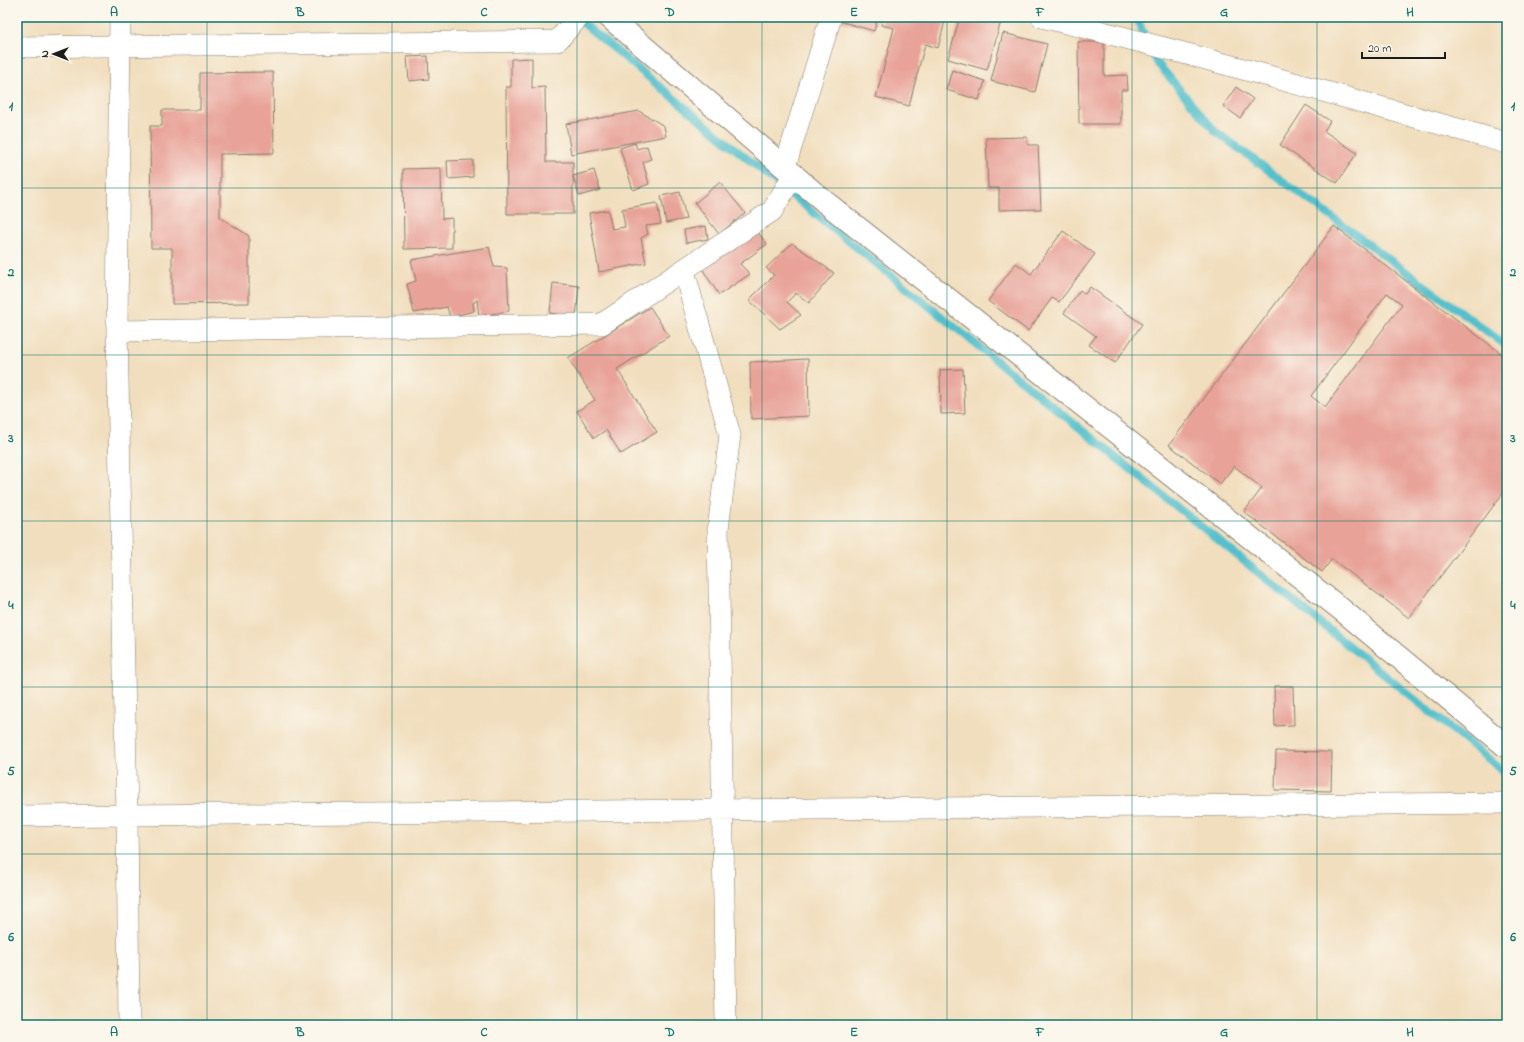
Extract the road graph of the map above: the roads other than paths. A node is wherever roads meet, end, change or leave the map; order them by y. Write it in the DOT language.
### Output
graph roads {
  1 [pos="120,17"];
  2 [pos="579,17"];
  3 [pos="609,17"];
  4 [pos="831,17"];
  5 [pos="1042,17"];
  6 [pos="120,46"];
  7 [pos="17,47"];
  8 [pos="1507,143"];
  9 [pos="789,170"];
  10 [pos="684,270"];
  11 [pos="117,331"];
  12 [pos="1507,747"];
  13 [pos="1507,803"];
  14 [pos="723,809"];
  15 [pos="127,815"];
  16 [pos="17,816"];
  17 [pos="129,1025"];
  18 [pos="726,1025"];
  1 -- 6 [label="street"];
  2 -- 6 [label="street"];
  3 -- 9 [label="street"];
  4 -- 9 [label="street"];
  5 -- 8 [label="street"];
  6 -- 7 [label="street"];
  6 -- 11 [label="street"];
  9 -- 10 [label="street"];
  9 -- 12 [label="street"];
  10 -- 11 [label="street"];
  10 -- 14 [label="street"];
  11 -- 15 [label="street"];
  13 -- 14 [label="street"];
  14 -- 15 [label="street"];
  14 -- 18 [label="street"];
  15 -- 16 [label="street"];
  15 -- 17 [label="street"];
}
